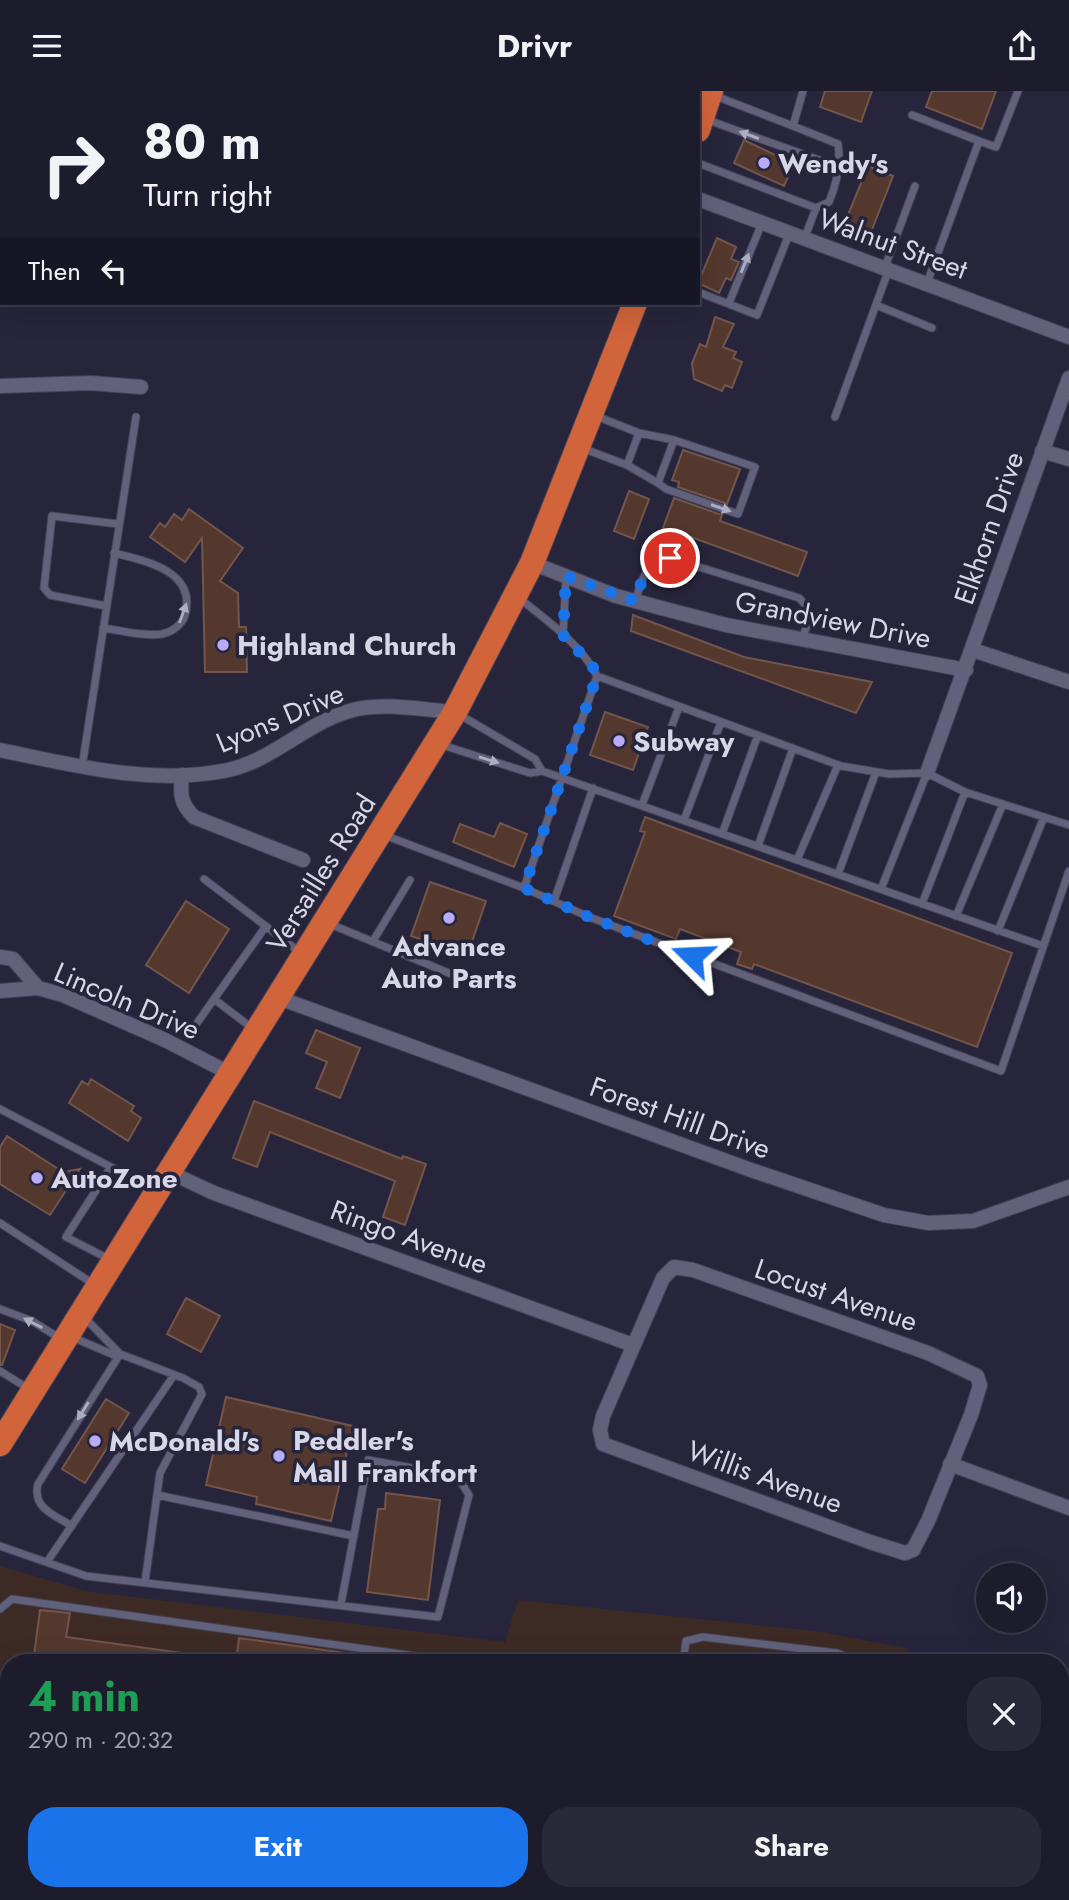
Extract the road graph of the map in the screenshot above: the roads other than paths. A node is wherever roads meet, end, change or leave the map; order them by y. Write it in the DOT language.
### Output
graph roads {
  1 [pos="803,91"];
  2 [pos="1018,91"];
  3 [pos="711,92"];
  4 [pos="912,115"];
  5 [pos="700,124"];
  6 [pos="793,126"];
  7 [pos="979,141"];
  8 [pos="700,164"];
  9 [pos="836,166"];
  10 [pos="915,185"];
  11 [pos="700,200"];
  12 [pos="816,208"];
  13 [pos="762,222"];
  14 [pos="790,232"];
  15 [pos="805,237"];
  16 [pos="887,268"];
  17 [pos="927,282"];
  18 [pos="700,293"];
  19 [pos="729,303"];
  20 [pos="634,305"];
  21 [pos="876,306"];
  22 [pos="932,328"];
  23 [pos="1069,337"];
  24 [pos="1069,378"];
  25 [pos="0,386"];
  26 [pos="141,387"];
  27 [pos="591,414"];
  28 [pos="136,417"];
  29 [pos="835,417"];
  30 [pos="639,433"];
  31 [pos="674,440"];
  32 [pos="578,446"];
  33 [pos="1042,451"];
  34 [pos="1069,459"];
  35 [pos="627,465"];
  36 [pos="658,483"];
  37 [pos="118,524"];
  38 [pos="114,553"];
  39 [pos="532,563"];
  40 [pos="566,576"];
  41 [pos="515,594"];
  42 [pos="635,601"];
  43 [pos="106,606"];
  44 [pos="103,628"];
  45 [pos="563,635"];
  46 [pos="801,639"];
  47 [pos="973,650"];
  48 [pos="966,670"];
  49 [pos="597,676"];
  50 [pos="1069,682"];
  51 [pos="679,707"];
  52 [pos="454,712"];
  53 [pos="721,722"];
  54 [pos="758,735"];
  55 [pos="435,743"];
  56 [pos="793,748"];
  57 [pos="0,750"];
  58 [pos="838,765"];
  59 [pos="82,767"];
  60 [pos="542,771"];
  61 [pos="876,772"];
  62 [pos="927,773"];
  63 [pos="183,775"];
  64 [pos="562,778"];
  65 [pos="593,788"];
  66 [pos="965,792"];
  67 [pos="1003,804"];
  68 [pos="642,805"];
  69 [pos="1044,817"];
  70 [pos="684,820"];
  71 [pos="1069,825"];
  72 [pos="380,834"];
  73 [pos="722,834"];
  74 [pos="758,846"];
  75 [pos="303,860"];
  76 [pos="797,860"];
  77 [pos="1069,870"];
  78 [pos="838,874"];
  79 [pos="204,880"];
  80 [pos="410,880"];
  81 [pos="524,888"];
  82 [pos="881,889"];
  83 [pos="554,901"];
  84 [pos="922,904"];
  85 [pos="956,916"];
  86 [pos="326,922"];
  87 [pos="266,926"];
  88 [pos="998,931"];
  89 [pos="373,941"];
  90 [pos="1043,946"];
  91 [pos="305,955"];
  92 [pos="0,957"];
  93 [pos="456,975"];
  94 [pos="38,988"];
  95 [pos="0,991"];
  96 [pos="279,997"];
  97 [pos="214,999"];
  98 [pos="197,1023"];
  99 [pos="257,1032"];
  100 [pos="231,1074"];
  101 [pos="0,1109"];
  102 [pos="111,1167"];
  103 [pos="165,1182"];
  104 [pos="1069,1187"];
  105 [pos="0,1223"];
  106 [pos="114,1262"];
  107 [pos="98,1288"];
  108 [pos="0,1309"];
  109 [pos="81,1314"];
  110 [pos="66,1338"];
  111 [pos="633,1345"];
  112 [pos="120,1354"];
  113 [pos="0,1371"];
  114 [pos="174,1375"];
  115 [pos="33,1391"];
  116 [pos="0,1444"];
  117 [pos="950,1464"];
  118 [pos="157,1495"];
  119 [pos="1069,1508"];
  120 [pos="72,1526"];
  121 [pos="354,1536"];
  122 [pos="0,1546"];
  123 [pos="47,1563"];
  124 [pos="145,1582"];
  125 [pos="341,1604"];
  126 [pos="0,1609"];
  127 [pos="400,1654"];
  128 [pos="684,1654"];
  129 [pos="840,1654"];
  1 -- 6 [label="lane"];
  2 -- 7 [label="lane"];
  3 -- 5 [label="highway"];
  3 -- 6 [label="lane"];
  4 -- 7 [label="lane"];
  9 -- 5 [label="lane, one-way"];
  6 -- 9 [label="lane"];
  7 -- 17 [label="lane"];
  8 -- 12 [label="lane"];
  9 -- 12 [label="lane"];
  10 -- 16 [label="lane"];
  11 -- 13 [label="street, Walnut Street"];
  12 -- 15 [label="lane"];
  13 -- 14 [label="street, Walnut Street"];
  19 -- 13 [label="lane, one-way"];
  14 -- 15 [label="street, Walnut Street"];
  14 -- 19 [label="lane"];
  15 -- 16 [label="street, Walnut Street"];
  16 -- 17 [label="street, Walnut Street"];
  16 -- 21 [label="lane"];
  17 -- 23 [label="street, Walnut Street"];
  18 -- 19 [label="lane"];
  20 -- 27 [label="highway, Versailles Road"];
  21 -- 22 [label="lane"];
  21 -- 29 [label="lane"];
  24 -- 33 [label="street, Elkhorn Drive"];
  25 -- 26 [label="street"];
  27 -- 30 [label="lane"];
  27 -- 32 [label="highway, Versailles Road"];
  28 -- 37 [label="lane"];
  30 -- 31 [label="lane"];
  30 -- 35 [label="lane"];
  31 -- 36 [label="lane"];
  36 -- 31 [label="lane, one-way"];
  32 -- 35 [label="lane"];
  32 -- 39 [label="highway, Versailles Road"];
  33 -- 34 [label="street"];
  33 -- 47 [label="street, Elkhorn Drive"];
  35 -- 36 [label="lane"];
  37 -- 38 [label="lane"];
  37 -- 43 [label="lane"];
  38 -- 43 [label="lane"];
  44 -- 38 [label="lane, one-way"];
  39 -- 40 [label="street, Grandview Drive"];
  39 -- 41 [label="highway, Versailles Road"];
  40 -- 42 [label="street, Grandview Drive"];
  40 -- 45 [label="lane"];
  41 -- 45 [label="lane"];
  41 -- 52 [label="highway, Versailles Road"];
  42 -- 46 [label="street, Grandview Drive"];
  42 -- 46 [label="lane"];
  43 -- 44 [label="lane"];
  44 -- 59 [label="lane"];
  45 -- 49 [label="lane"];
  46 -- 48 [label="street, Grandview Drive"];
  47 -- 48 [label="street, Elkhorn Drive"];
  47 -- 50 [label="street"];
  48 -- 62 [label="street, Elkhorn Drive"];
  49 -- 51 [label="lane"];
  49 -- 64 [label="lane"];
  51 -- 53 [label="lane"];
  51 -- 68 [label="lane"];
  52 -- 55 [label="highway, Versailles Road"];
  52 -- 60 [label="lane"];
  52 -- 63 [label="street, Lyons Drive"];
  53 -- 54 [label="lane"];
  53 -- 70 [label="lane"];
  54 -- 56 [label="lane"];
  54 -- 73 [label="lane"];
  55 -- 60 [label="lane, one-way"];
  55 -- 72 [label="highway, Versailles Road"];
  56 -- 58 [label="lane"];
  56 -- 74 [label="lane"];
  57 -- 59 [label="street, Lyons Drive"];
  58 -- 61 [label="lane"];
  58 -- 76 [label="lane"];
  59 -- 63 [label="street, Lyons Drive"];
  60 -- 64 [label="lane"];
  61 -- 62 [label="lane"];
  61 -- 78 [label="lane"];
  62 -- 66 [label="lane"];
  62 -- 82 [label="lane"];
  63 -- 75 [label="street"];
  64 -- 65 [label="lane"];
  64 -- 81 [label="lane"];
  65 -- 68 [label="lane"];
  65 -- 83 [label="lane"];
  66 -- 67 [label="lane"];
  66 -- 84 [label="lane"];
  67 -- 69 [label="lane"];
  67 -- 85 [label="lane"];
  68 -- 70 [label="lane"];
  69 -- 71 [label="lane"];
  69 -- 88 [label="lane"];
  70 -- 73 [label="lane"];
  72 -- 81 [label="lane"];
  72 -- 86 [label="highway, Versailles Road"];
  73 -- 74 [label="lane"];
  74 -- 76 [label="lane"];
  76 -- 78 [label="lane"];
  77 -- 90 [label="lane"];
  78 -- 82 [label="lane"];
  79 -- 87 [label="lane"];
  80 -- 89 [label="lane"];
  81 -- 83 [label="lane"];
  82 -- 84 [label="lane"];
  83 -- 90 [label="lane"];
  84 -- 85 [label="lane"];
  85 -- 88 [label="lane"];
  86 -- 89 [label="lane"];
  86 -- 91 [label="highway, Versailles Road"];
  87 -- 91 [label="lane"];
  87 -- 97 [label="lane"];
  88 -- 90 [label="lane"];
  89 -- 93 [label="lane"];
  91 -- 96 [label="highway, Versailles Road"];
  92 -- 94 [label="street"];
  94 -- 95 [label="street, Lincoln Drive"];
  94 -- 100 [label="street, Lincoln Drive"];
  96 -- 99 [label="highway, Versailles Road"];
  96 -- 104 [label="street, Forest Hill Drive"];
  97 -- 98 [label="lane"];
  97 -- 99 [label="lane"];
  99 -- 100 [label="highway, Versailles Road"];
  100 -- 103 [label="highway, Versailles Road"];
  101 -- 102 [label="lane"];
  102 -- 103 [label="lane"];
  102 -- 106 [label="lane"];
  103 -- 106 [label="highway, Versailles Road"];
  103 -- 111 [label="street, Ringo Avenue"];
  105 -- 107 [label="lane"];
  106 -- 107 [label="highway, Versailles Road"];
  107 -- 109 [label="highway, Versailles Road"];
  110 -- 108 [label="lane, one-way"];
  109 -- 110 [label="highway, Versailles Road"];
  109 -- 112 [label="lane"];
  110 -- 112 [label="lane"];
  110 -- 115 [label="highway, Versailles Road"];
  111 -- 117 [label="street, Locust Avenue"];
  111 -- 117 [label="street, Willis Avenue"];
  112 -- 114 [label="lane"];
  112 -- 120 [label="lane, one-way"];
  113 -- 115 [label="lane"];
  114 -- 118 [label="lane"];
  114 -- 120 [label="lane"];
  115 -- 116 [label="highway, Versailles Road"];
  117 -- 119 [label="street"];
  118 -- 121 [label="lane"];
  118 -- 124 [label="lane"];
  120 -- 123 [label="lane"];
  121 -- 125 [label="lane"];
  121 -- 125 [label="lane"];
  122 -- 123 [label="lane"];
  123 -- 124 [label="lane"];
  124 -- 125 [label="lane"];
  126 -- 127 [label="lane"];
  128 -- 129 [label="lane"];
}
